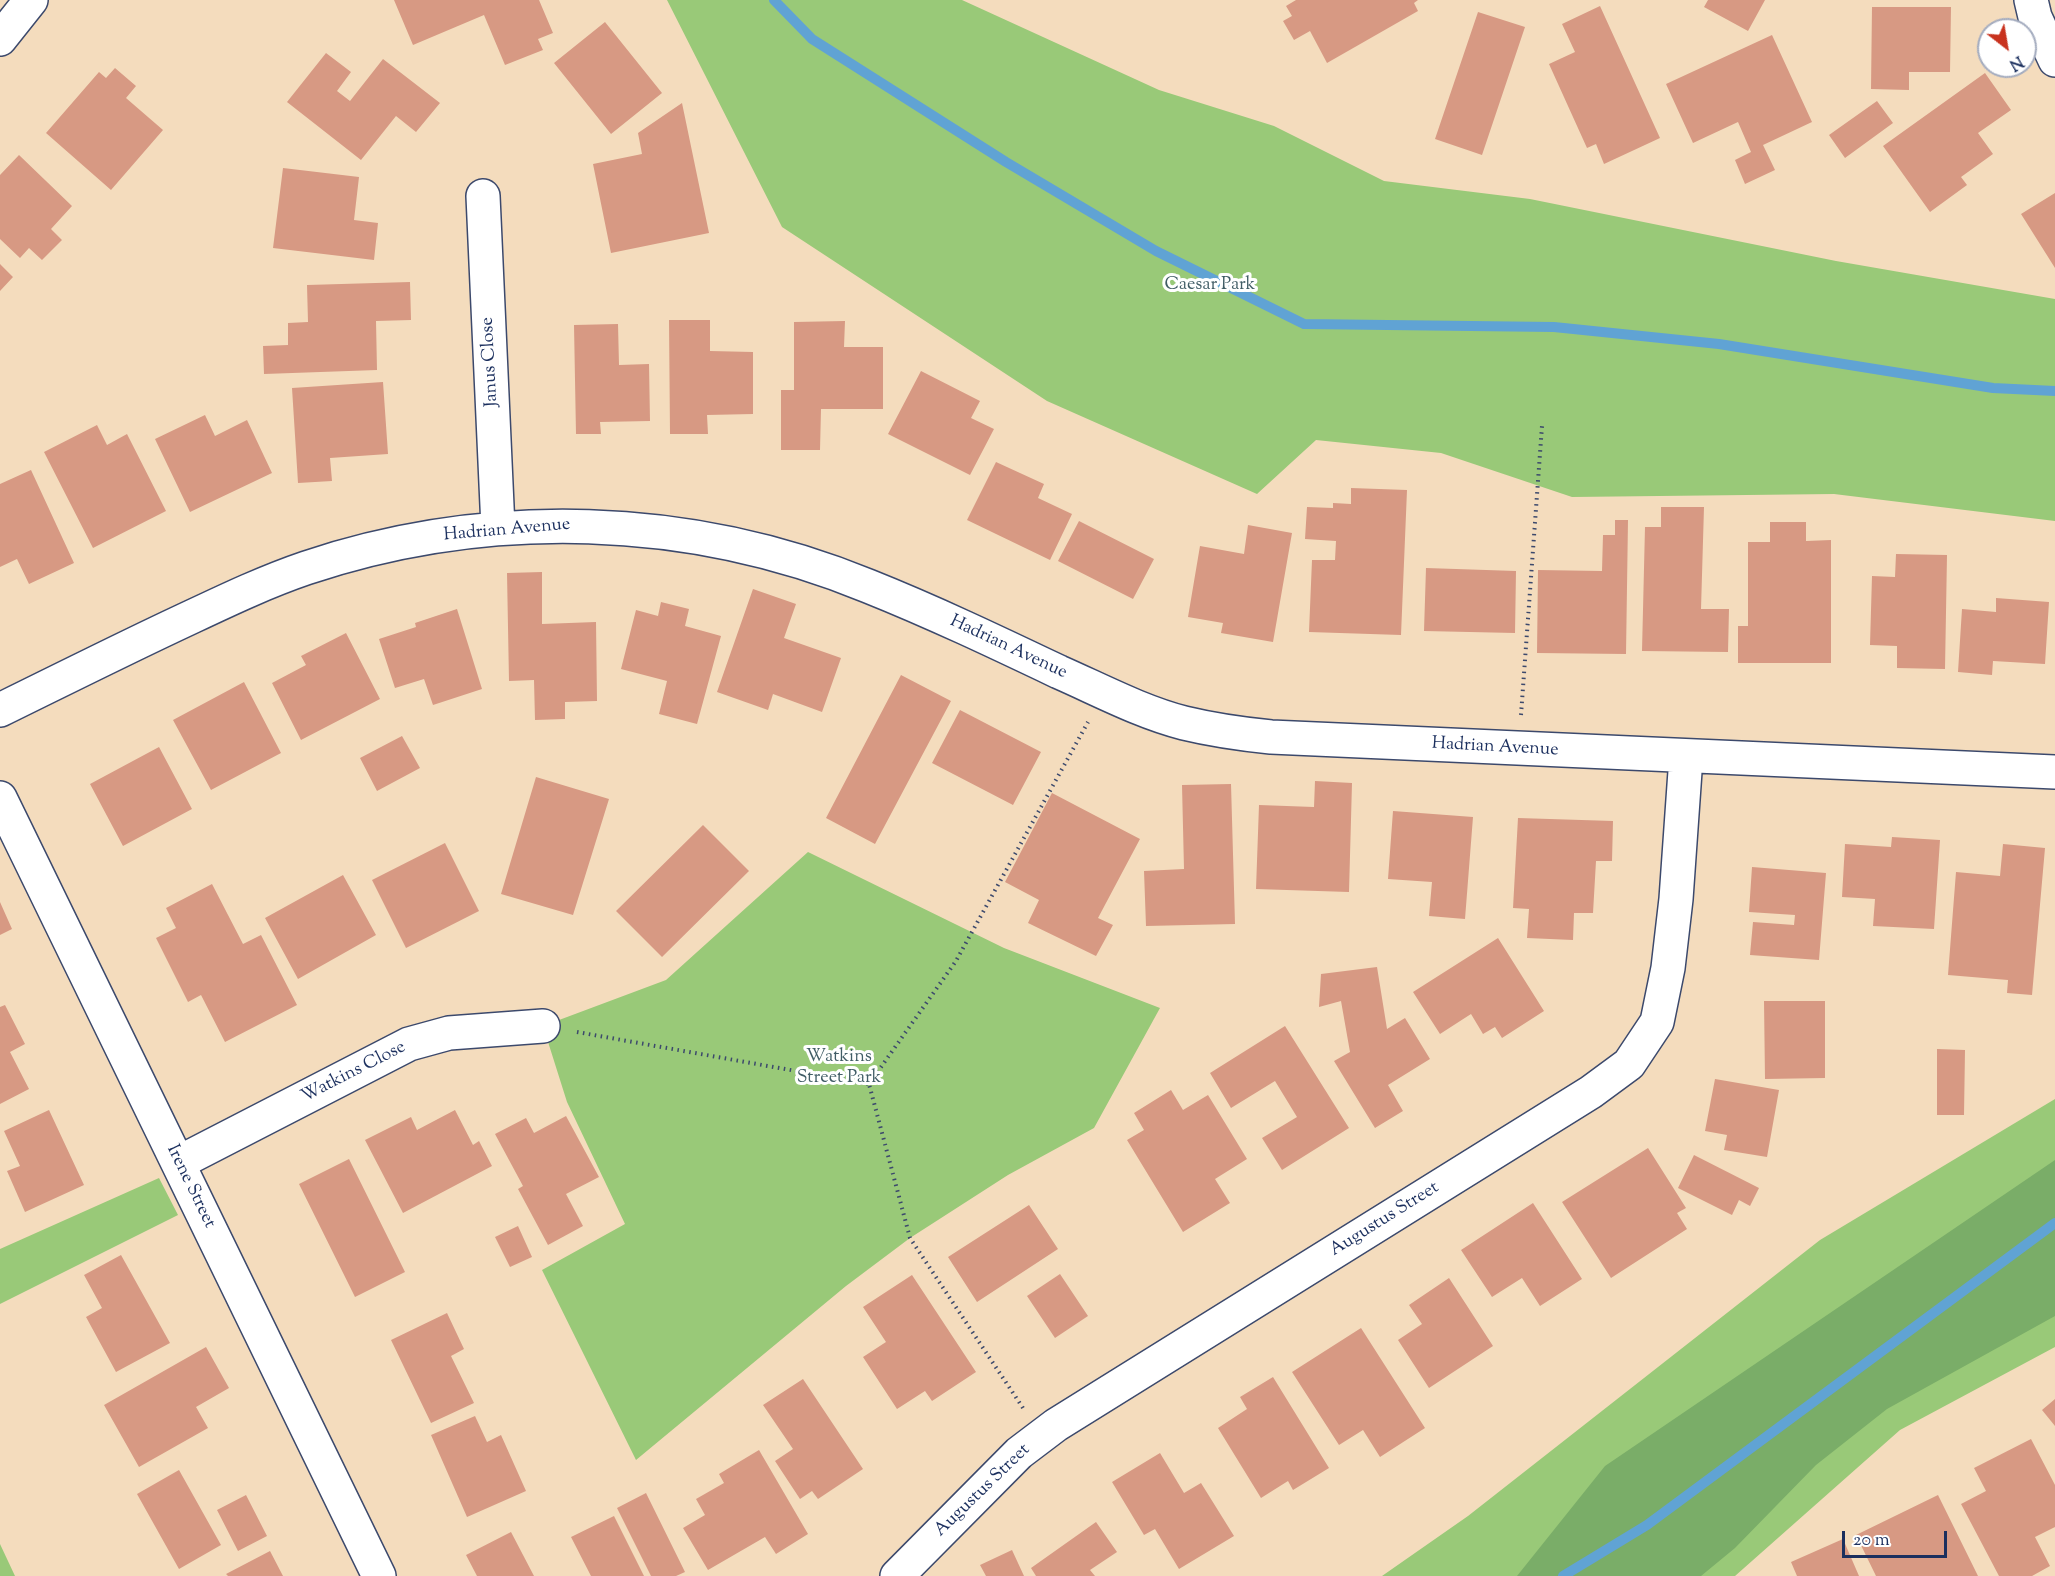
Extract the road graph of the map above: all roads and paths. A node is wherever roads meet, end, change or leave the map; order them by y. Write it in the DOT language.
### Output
graph roads {
  1 [pos="31,0"];
  2 [pos="2031,0"];
  3 [pos="0,39"];
  4 [pos="2055,60"];
  5 [pos="483,196"];
  6 [pos="1542,426"];
  7 [pos="498,528"];
  8 [pos="1104,693"];
  9 [pos="0,710"];
  10 [pos="1518,749"];
  11 [pos="1686,757"];
  12 [pos="2055,772"];
  13 [pos="0,798"];
  14 [pos="543,1026"];
  15 [pos="869,1084"];
  16 [pos="178,1163"];
  17 [pos="1042,1435"];
  18 [pos="379,1576"];
  19 [pos="897,1576"];
  1 -- 3 [label="street"];
  2 -- 4 [label="street"];
  5 -- 7 [label="street, Janus Close"];
  6 -- 10 [label="path"];
  7 -- 8 [label="street, Hadrian Avenue"];
  7 -- 9 [label="street, Hadrian Avenue"];
  8 -- 10 [label="street, Hadrian Avenue"];
  8 -- 15 [label="path"];
  10 -- 11 [label="street, Hadrian Avenue"];
  11 -- 12 [label="street, Hadrian Avenue"];
  11 -- 17 [label="street, Augustus Street"];
  13 -- 16 [label="street, Irene Street"];
  14 -- 15 [label="path"];
  14 -- 16 [label="street, Watkins Close"];
  15 -- 17 [label="path"];
  16 -- 18 [label="street, Irene Street"];
  17 -- 19 [label="street, Augustus Street"];
}
